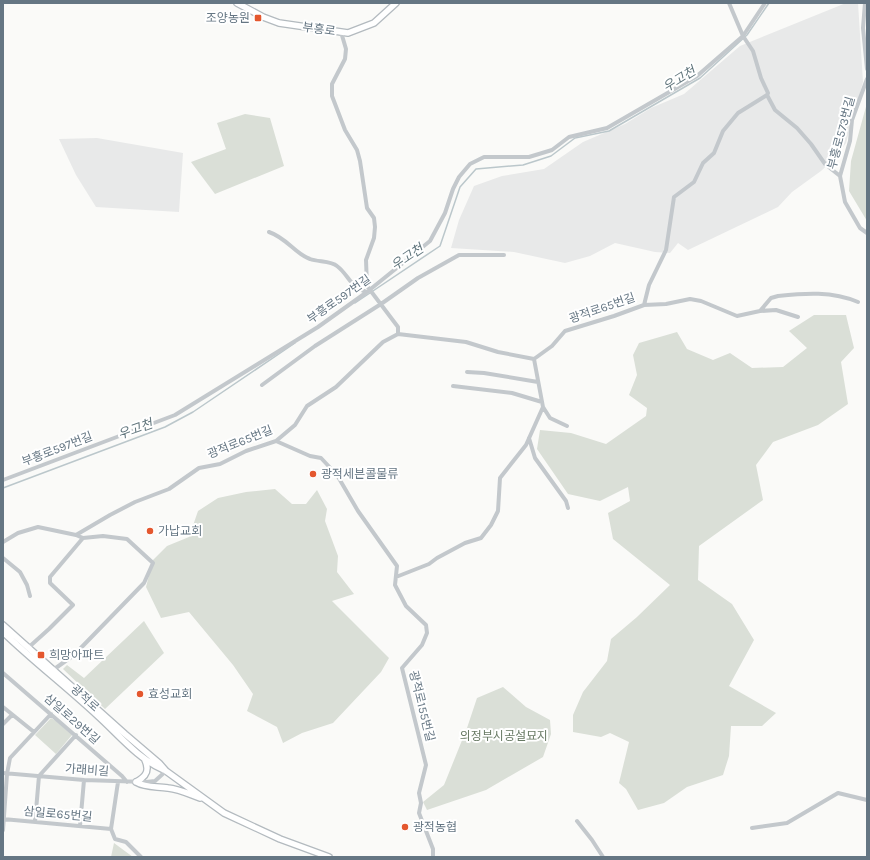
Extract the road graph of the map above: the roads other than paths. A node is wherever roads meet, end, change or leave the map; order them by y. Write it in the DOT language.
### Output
graph roads {
  1 [pos="237,3"];
  2 [pos="396,3"];
  3 [pos="729,3"];
  4 [pos="764,3"];
  5 [pos="865,3"];
  6 [pos="341,32"];
  7 [pos="743,36"];
  8 [pos="867,69"];
  9 [pos="867,79"];
  10 [pos="767,95"];
  11 [pos="840,176"];
  12 [pos="269,232"];
  13 [pos="867,233"];
  14 [pos="504,255"];
  15 [pos="369,291"];
  16 [pos="858,302"];
  17 [pos="381,304"];
  18 [pos="644,305"];
  19 [pos="760,311"];
  20 [pos="798,317"];
  21 [pos="398,334"];
  22 [pos="534,358"];
  23 [pos="467,372"];
  24 [pos="538,382"];
  25 [pos="262,385"];
  26 [pos="453,386"];
  27 [pos="542,405"];
  28 [pos="567,426"];
  29 [pos="529,438"];
  30 [pos="276,441"];
  31 [pos="3,480"];
  32 [pos="568,508"];
  33 [pos="76,535"];
  34 [pos="83,538"];
  35 [pos="3,542"];
  36 [pos="3,558"];
  37 [pos="396,577"];
  38 [pos="30,596"];
  39 [pos="3,624"];
  40 [pos="3,632"];
  41 [pos="29,647"];
  42 [pos="53,670"];
  43 [pos="4,676"];
  44 [pos="3,707"];
  45 [pos="51,714"];
  46 [pos="12,715"];
  47 [pos="3,724"];
  48 [pos="34,732"];
  49 [pos="76,735"];
  50 [pos="143,756"];
  51 [pos="166,770"];
  52 [pos="5,774"];
  53 [pos="39,776"];
  54 [pos="84,780"];
  55 [pos="118,782"];
  56 [pos="127,782"];
  57 [pos="136,782"];
  58 [pos="205,800"];
  59 [pos="867,800"];
  60 [pos="3,819"];
  61 [pos="577,821"];
  62 [pos="35,822"];
  63 [pos="80,826"];
  64 [pos="752,828"];
  65 [pos="111,829"];
  66 [pos="3,830"];
  67 [pos="141,857"];
  68 [pos="329,857"];
  69 [pos="433,857"];
  70 [pos="603,857"];
  1 -- 6 [label="main road, 부흥로"];
  2 -- 6 [label="main road, 부흥로"];
  3 -- 7 [label="street"];
  4 -- 7 [label="street, 부흥로597번길"];
  5 -- 8 [label="street"];
  6 -- 15 [label="street"];
  7 -- 10 [label="street"];
  7 -- 15 [label="street, 부흥로597번길"];
  9 -- 11 [label="street, 부흥로573번길"];
  10 -- 11 [label="street"];
  10 -- 18 [label="street"];
  11 -- 13 [label="street, 부흥로573번길"];
  12 -- 15 [label="street"];
  14 -- 17 [label="street"];
  15 -- 17 [label="street"];
  15 -- 31 [label="street, 부흥로597번길"];
  16 -- 19 [label="street"];
  17 -- 21 [label="street"];
  17 -- 25 [label="street"];
  18 -- 19 [label="street, 광적로65번길"];
  18 -- 22 [label="street, 광적로65번길"];
  19 -- 20 [label="street"];
  21 -- 22 [label="street"];
  21 -- 30 [label="street, 광적로65번길"];
  22 -- 24 [label="street"];
  23 -- 24 [label="street"];
  24 -- 27 [label="street"];
  26 -- 27 [label="street"];
  27 -- 28 [label="street"];
  27 -- 29 [label="street"];
  29 -- 32 [label="street"];
  29 -- 37 [label="street"];
  30 -- 33 [label="street, 광적로65번길"];
  30 -- 37 [label="street, 광적로155번길"];
  33 -- 34 [label="street"];
  33 -- 35 [label="street"];
  34 -- 41 [label="street"];
  34 -- 42 [label="street"];
  36 -- 38 [label="street"];
  37 -- 69 [label="street, 광적로155번길"];
  39 -- 41 [label="main road, 광적로"];
  40 -- 50 [label="main road, 광적로"];
  41 -- 42 [label="main road, 광적로"];
  42 -- 51 [label="main road, 광적로"];
  43 -- 45 [label="street, 삼일로29번길"];
  44 -- 46 [label="street"];
  45 -- 48 [label="street"];
  45 -- 49 [label="street, 삼일로29번길"];
  46 -- 47 [label="street"];
  46 -- 48 [label="street"];
  48 -- 52 [label="street"];
  49 -- 53 [label="street"];
  49 -- 56 [label="street, 삼일로29번길"];
  50 -- 51 [label="main road, 광적로"];
  50 -- 57 [label="main road"];
  51 -- 57 [label="street, 가래비길"];
  51 -- 58 [label="main road, 광적로"];
  52 -- 53 [label="street, 가래비길"];
  52 -- 60 [label="street"];
  53 -- 54 [label="street, 가래비길"];
  53 -- 62 [label="street"];
  54 -- 55 [label="street, 가래비길"];
  54 -- 63 [label="street"];
  55 -- 56 [label="street, 가래비길"];
  55 -- 65 [label="street"];
  56 -- 57 [label="street, 가래비길"];
  57 -- 58 [label="main road"];
  58 -- 68 [label="main road, 광적로"];
  59 -- 64 [label="street"];
  60 -- 62 [label="street, 삼일로65번길"];
  60 -- 66 [label="street"];
  61 -- 70 [label="street"];
  62 -- 63 [label="street, 삼일로65번길"];
  63 -- 65 [label="street, 삼일로65번길"];
  65 -- 67 [label="street"];
}
